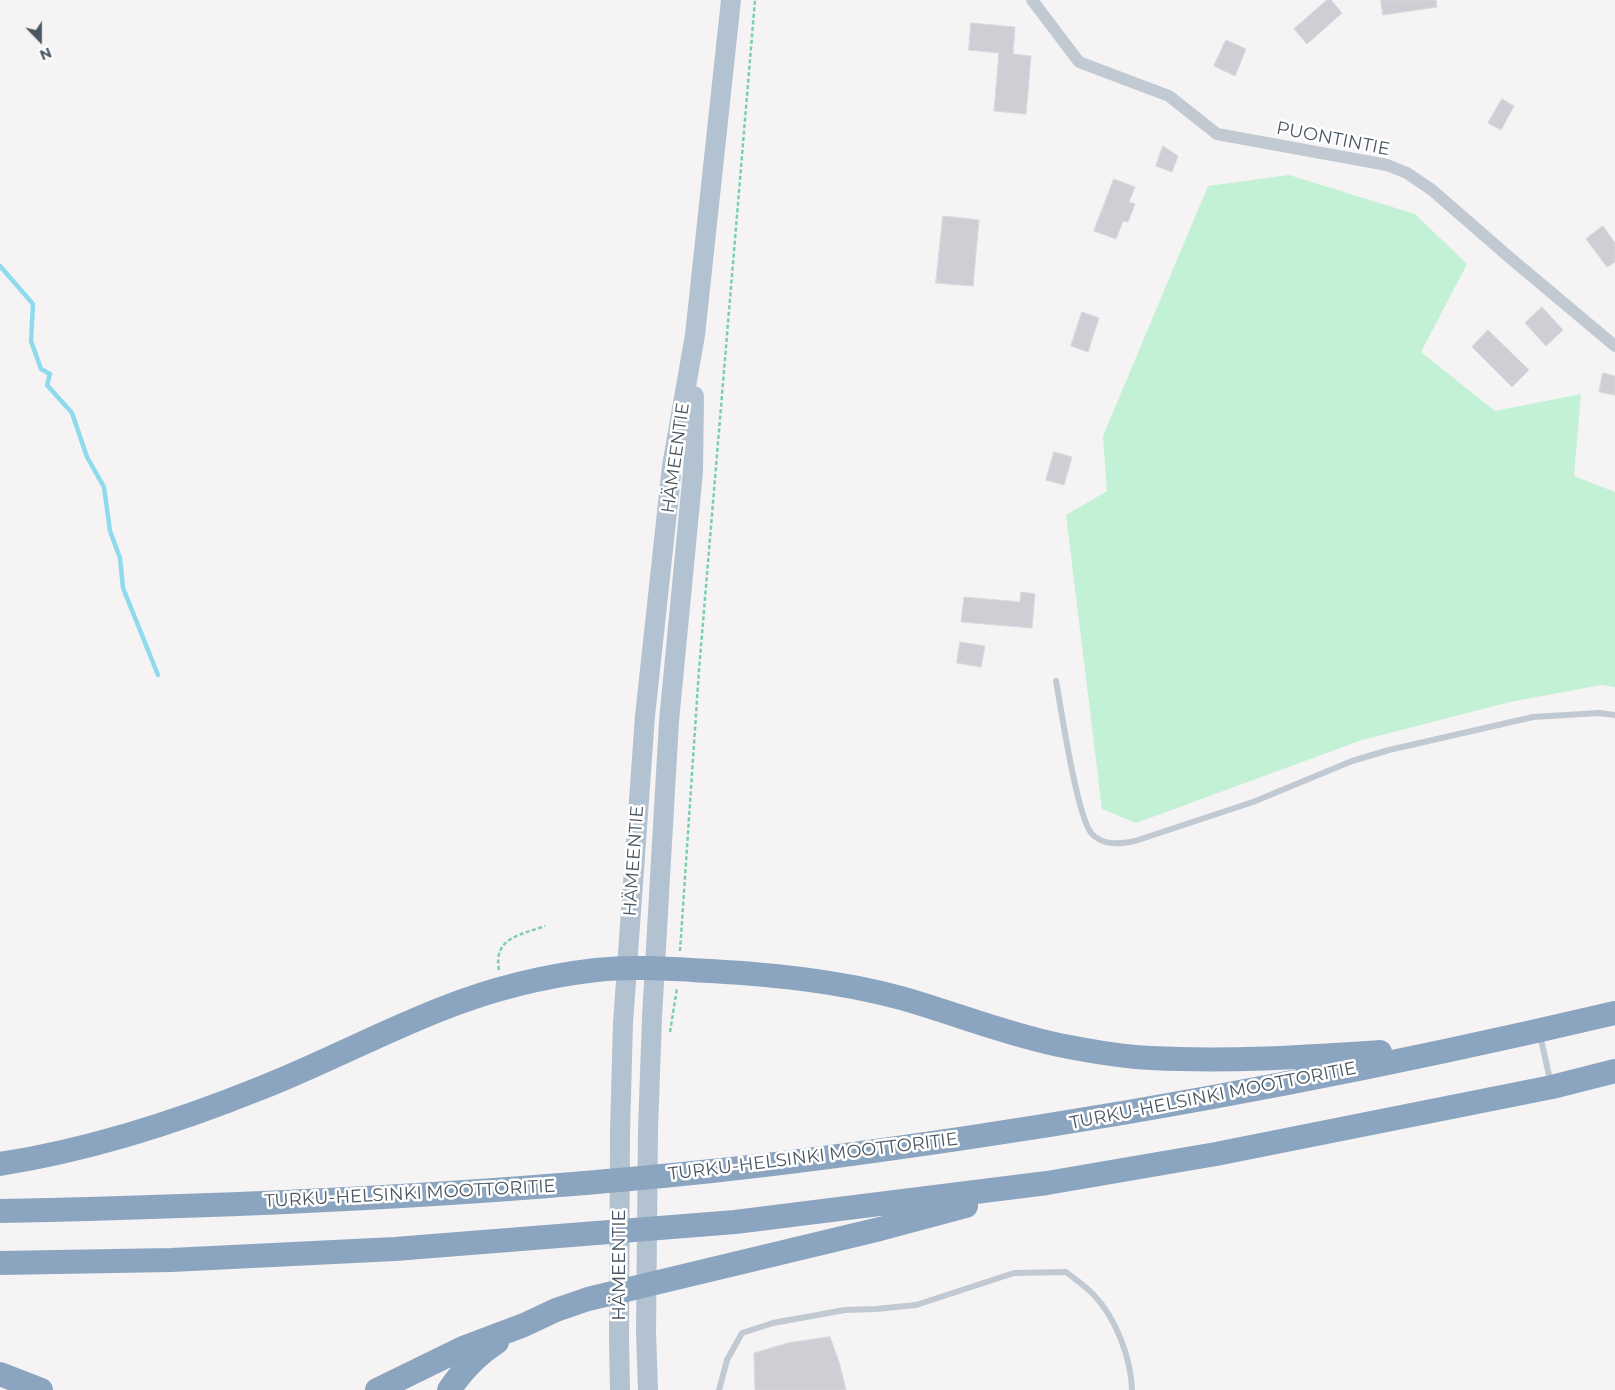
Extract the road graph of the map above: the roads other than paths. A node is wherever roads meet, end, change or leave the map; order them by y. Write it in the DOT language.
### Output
graph roads {
  1 [pos="731,0"];
  2 [pos="1032,0"];
  3 [pos="695,335"];
  4 [pos="1615,346"];
  5 [pos="1056,681"];
  6 [pos="1615,715"];
  7 [pos="627,968"];
  8 [pos="654,968"];
  9 [pos="1615,1013"];
  10 [pos="1540,1030"];
  11 [pos="1466,1046"];
  12 [pos="1615,1071"];
  13 [pos="1552,1087"];
  14 [pos="0,1164"];
  15 [pos="1047,1184"];
  16 [pos="0,1211"];
  17 [pos="0,1263"];
  18 [pos="524,1326"];
  19 [pos="0,1374"];
  20 [pos="41,1390"];
  21 [pos="377,1390"];
  22 [pos="450,1390"];
  23 [pos="620,1390"];
  24 [pos="648,1390"];
  25 [pos="719,1390"];
  26 [pos="1132,1390"];
  1 -- 3 [label="main road, HÄMEENTIE"];
  2 -- 4 [label="street, PUONTINTIE"];
  3 -- 7 [label="main road, HÄMEENTIE"];
  3 -- 8 [label="main road, HÄMEENTIE"];
  5 -- 6 [label="lane"];
  7 -- 8 [label="highway"];
  7 -- 14 [label="highway"];
  7 -- 23 [label="main road, HÄMEENTIE"];
  8 -- 11 [label="highway"];
  8 -- 24 [label="main road, HÄMEENTIE"];
  9 -- 10 [label="highway, TURKU-HELSINKI MOOTTORITIE"];
  10 -- 11 [label="highway, TURKU-HELSINKI MOOTTORITIE"];
  10 -- 13 [label="lane"];
  11 -- 16 [label="highway, TURKU-HELSINKI MOOTTORITIE"];
  12 -- 13 [label="highway"];
  13 -- 15 [label="highway"];
  15 -- 17 [label="highway"];
  15 -- 18 [label="highway"];
  18 -- 21 [label="highway"];
  18 -- 22 [label="highway"];
  19 -- 20 [label="highway"];
  25 -- 26 [label="lane"];
}
